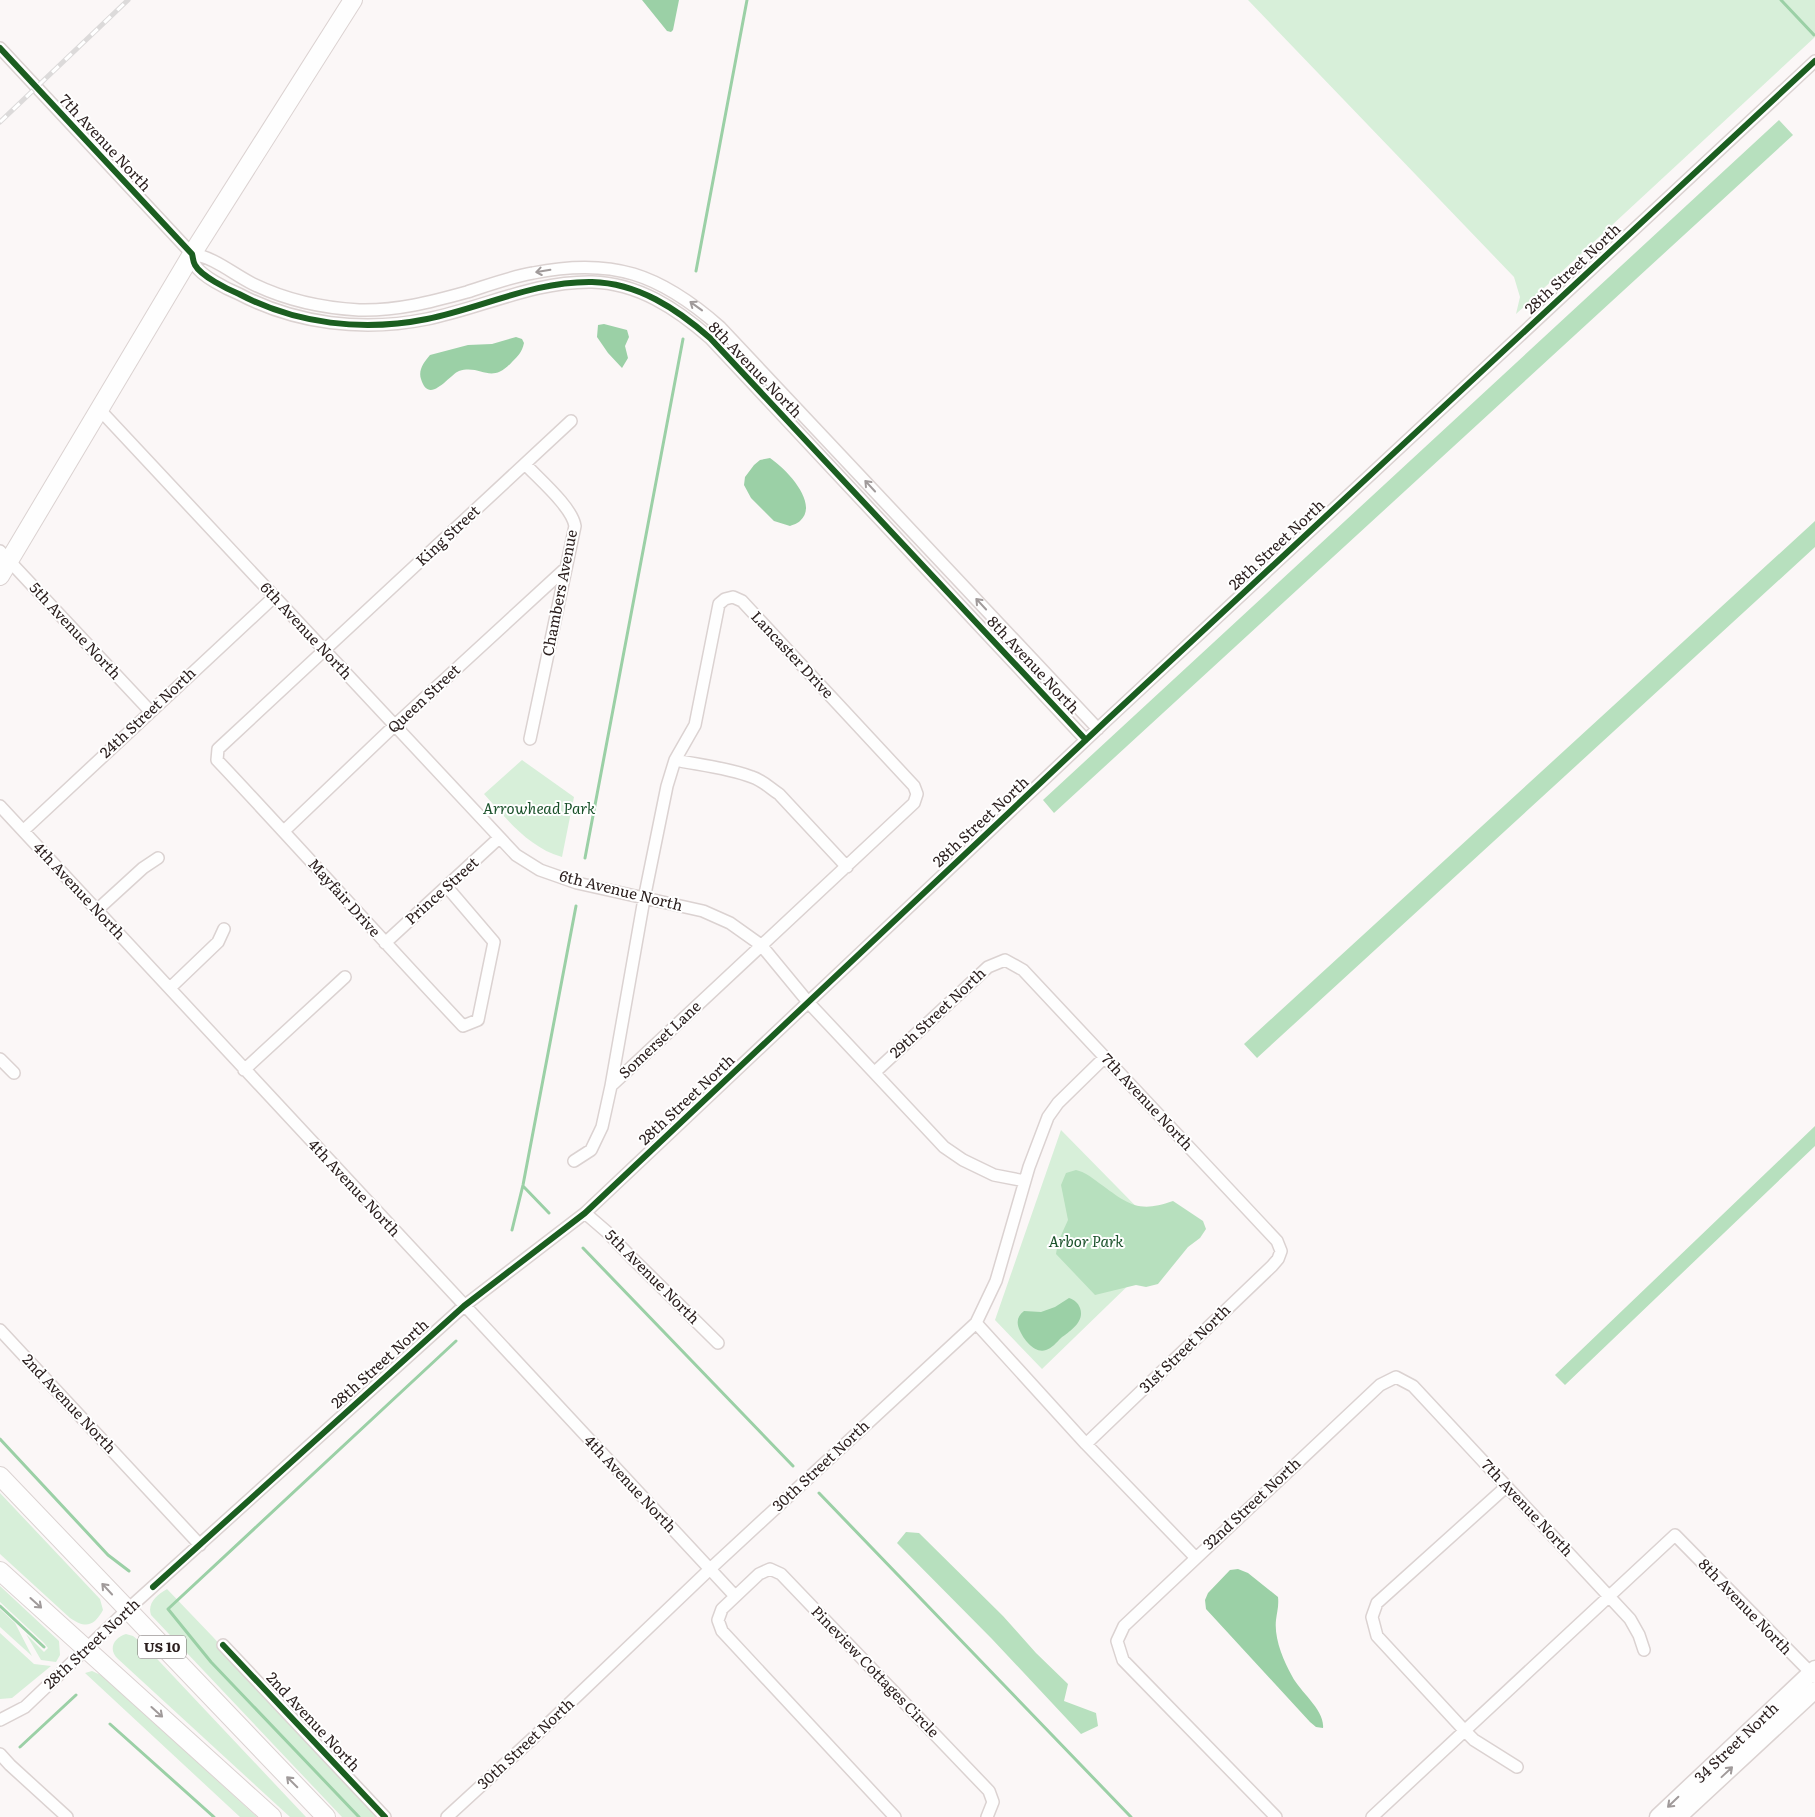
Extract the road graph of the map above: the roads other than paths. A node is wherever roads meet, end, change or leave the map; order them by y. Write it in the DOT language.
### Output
graph roads {
  1 [pos="353,0"];
  2 [pos="0,48"];
  3 [pos="1815,62"];
  4 [pos="192,254"];
  5 [pos="638,268"];
  6 [pos="632,288"];
  7 [pos="99,409"];
  8 [pos="571,421"];
  9 [pos="525,464"];
  10 [pos="4,556"];
  11 [pos="566,568"];
  12 [pos="0,576"];
  13 [pos="274,597"];
  14 [pos="324,651"];
  15 [pos="150,711"];
  16 [pos="394,726"];
  17 [pos="1098,729"];
  18 [pos="530,739"];
  19 [pos="1086,740"];
  20 [pos="676,760"];
  21 [pos="0,806"];
  22 [pos="24,830"];
  23 [pos="284,831"];
  24 [pos="499,838"];
  25 [pos="158,858"];
  26 [pos="847,867"];
  27 [pos="447,887"];
  28 [pos="644,898"];
  29 [pos="97,910"];
  30 [pos="224,929"];
  31 [pos="385,943"];
  32 [pos="761,945"];
  33 [pos="1005,960"];
  34 [pos="344,977"];
  35 [pos="170,988"];
  36 [pos="808,1002"];
  37 [pos="0,1058"];
  38 [pos="1104,1058"];
  39 [pos="244,1070"];
  40 [pos="875,1072"];
  41 [pos="14,1073"];
  42 [pos="610,1086"];
  43 [pos="574,1161"];
  44 [pos="1024,1181"];
  45 [pos="585,1213"];
  46 [pos="1281,1251"];
  47 [pos="464,1306"];
  48 [pos="976,1323"];
  49 [pos="0,1330"];
  50 [pos="718,1343"];
  51 [pos="1396,1377"];
  52 [pos="1086,1444"];
  53 [pos="0,1476"];
  54 [pos="1507,1486"];
  55 [pos="200,1545"];
  56 [pos="1195,1557"];
  57 [pos="710,1569"];
  58 [pos="0,1570"];
  59 [pos="735,1596"];
  60 [pos="1609,1596"];
  61 [pos="126,1610"];
  62 [pos="223,1645"];
  63 [pos="86,1648"];
  64 [pos="1644,1650"];
  65 [pos="1813,1673"];
  66 [pos="1815,1690"];
  67 [pos="0,1720"];
  68 [pos="1464,1730"];
  69 [pos="0,1754"];
  70 [pos="1517,1767"];
  71 [pos="67,1817"];
  72 [pos="272,1817"];
  73 [pos="326,1817"];
  74 [pos="384,1817"];
  75 [pos="447,1817"];
  76 [pos="896,1817"];
  77 [pos="987,1817"];
  78 [pos="1276,1817"];
  79 [pos="1372,1817"];
  80 [pos="1658,1817"];
  81 [pos="1678,1817"];
  1 -- 4 [label="main road"];
  2 -- 4 [label="street, 7th Avenue North"];
  3 -- 17 [label="street, 28th Street North"];
  5 -- 4 [label="street, 8th Avenue North, one-way"];
  4 -- 6 [label="street, 8th Avenue North"];
  4 -- 7 [label="main road"];
  5 -- 6 [label="street"];
  17 -- 5 [label="street, 8th Avenue North, one-way"];
  6 -- 19 [label="street, 8th Avenue North"];
  7 -- 10 [label="main road"];
  7 -- 13 [label="street, 6th Avenue North"];
  8 -- 9 [label="street, King Street"];
  9 -- 11 [label="street, Chambers Avenue"];
  9 -- 14 [label="street, King Street"];
  10 -- 12 [label="main road"];
  10 -- 15 [label="street, 5th Avenue North"];
  11 -- 16 [label="street, Queen Street"];
  11 -- 18 [label="street, Chambers Avenue"];
  13 -- 14 [label="street, 6th Avenue North"];
  13 -- 15 [label="street, 24th Street North"];
  14 -- 16 [label="street, 6th Avenue North"];
  14 -- 23 [label="street, Mayfair Drive"];
  15 -- 22 [label="street, 24th Street North"];
  16 -- 23 [label="street, Queen Street"];
  16 -- 24 [label="street, 6th Avenue North"];
  17 -- 19 [label="street, 28th Street North"];
  19 -- 36 [label="street, 28th Street North"];
  20 -- 26 [label="street"];
  20 -- 26 [label="street, Lancaster Drive"];
  20 -- 28 [label="street, Lancaster Drive"];
  21 -- 22 [label="street, 4th Avenue North"];
  22 -- 29 [label="street, 4th Avenue North"];
  23 -- 31 [label="street, Mayfair Drive"];
  24 -- 27 [label="street, Prince Street"];
  24 -- 28 [label="street, 6th Avenue North"];
  25 -- 29 [label="street"];
  26 -- 32 [label="street, Lancaster Drive"];
  27 -- 31 [label="street, Prince Street"];
  27 -- 31 [label="street, Mayfair Drive"];
  28 -- 32 [label="street, 6th Avenue North"];
  28 -- 42 [label="street, Somerset Lane"];
  29 -- 35 [label="street, 4th Avenue North"];
  30 -- 35 [label="street"];
  32 -- 36 [label="street, 6th Avenue North"];
  32 -- 42 [label="street, Somerset Lane"];
  33 -- 38 [label="street, 7th Avenue North"];
  33 -- 40 [label="street, 29th Street North"];
  34 -- 39 [label="street"];
  35 -- 39 [label="street, 4th Avenue North"];
  36 -- 40 [label="street, 6th Avenue North"];
  36 -- 45 [label="street, 28th Street North"];
  37 -- 41 [label="street"];
  38 -- 44 [label="street, 30th Street North"];
  38 -- 46 [label="street, 7th Avenue North"];
  39 -- 47 [label="street, 4th Avenue North"];
  40 -- 44 [label="street, 6th Avenue North"];
  42 -- 43 [label="street"];
  44 -- 48 [label="street, 30th Street North"];
  45 -- 47 [label="street, 28th Street North"];
  45 -- 50 [label="street, 5th Avenue North"];
  46 -- 52 [label="street, 31st Street North"];
  47 -- 55 [label="street, 28th Street North"];
  47 -- 57 [label="street, 4th Avenue North"];
  48 -- 52 [label="street"];
  48 -- 57 [label="street, 30th Street North"];
  49 -- 55 [label="street, 2nd Avenue North"];
  51 -- 54 [label="street, 7th Avenue North"];
  51 -- 56 [label="street, 32nd Street North"];
  52 -- 56 [label="street"];
  61 -- 53 [label="main road, US 10, one-way"];
  54 -- 60 [label="street, 7th Avenue North"];
  54 -- 68 [label="street"];
  55 -- 61 [label="street, 28th Street North"];
  56 -- 78 [label="street, 32nd Street North"];
  57 -- 59 [label="street"];
  57 -- 75 [label="street, 30th Street North"];
  58 -- 63 [label="main road, one-way"];
  59 -- 76 [label="street, Pineview Cottages Circle"];
  59 -- 77 [label="street, Pineview Cottages Circle"];
  60 -- 64 [label="street, 7th Avenue North"];
  60 -- 65 [label="street, 8th Avenue North"];
  60 -- 68 [label="street"];
  61 -- 63 [label="street, 28th Street North"];
  73 -- 61 [label="main road, US 10, one-way"];
  62 -- 74 [label="street, 2nd Avenue North"];
  63 -- 67 [label="street, 28th Street North"];
  63 -- 72 [label="main road, one-way"];
  65 -- 80 [label="main road, 34 Street North, one-way"];
  81 -- 66 [label="main road, one-way"];
  68 -- 70 [label="street"];
  68 -- 79 [label="street"];
  69 -- 71 [label="street"];
}
